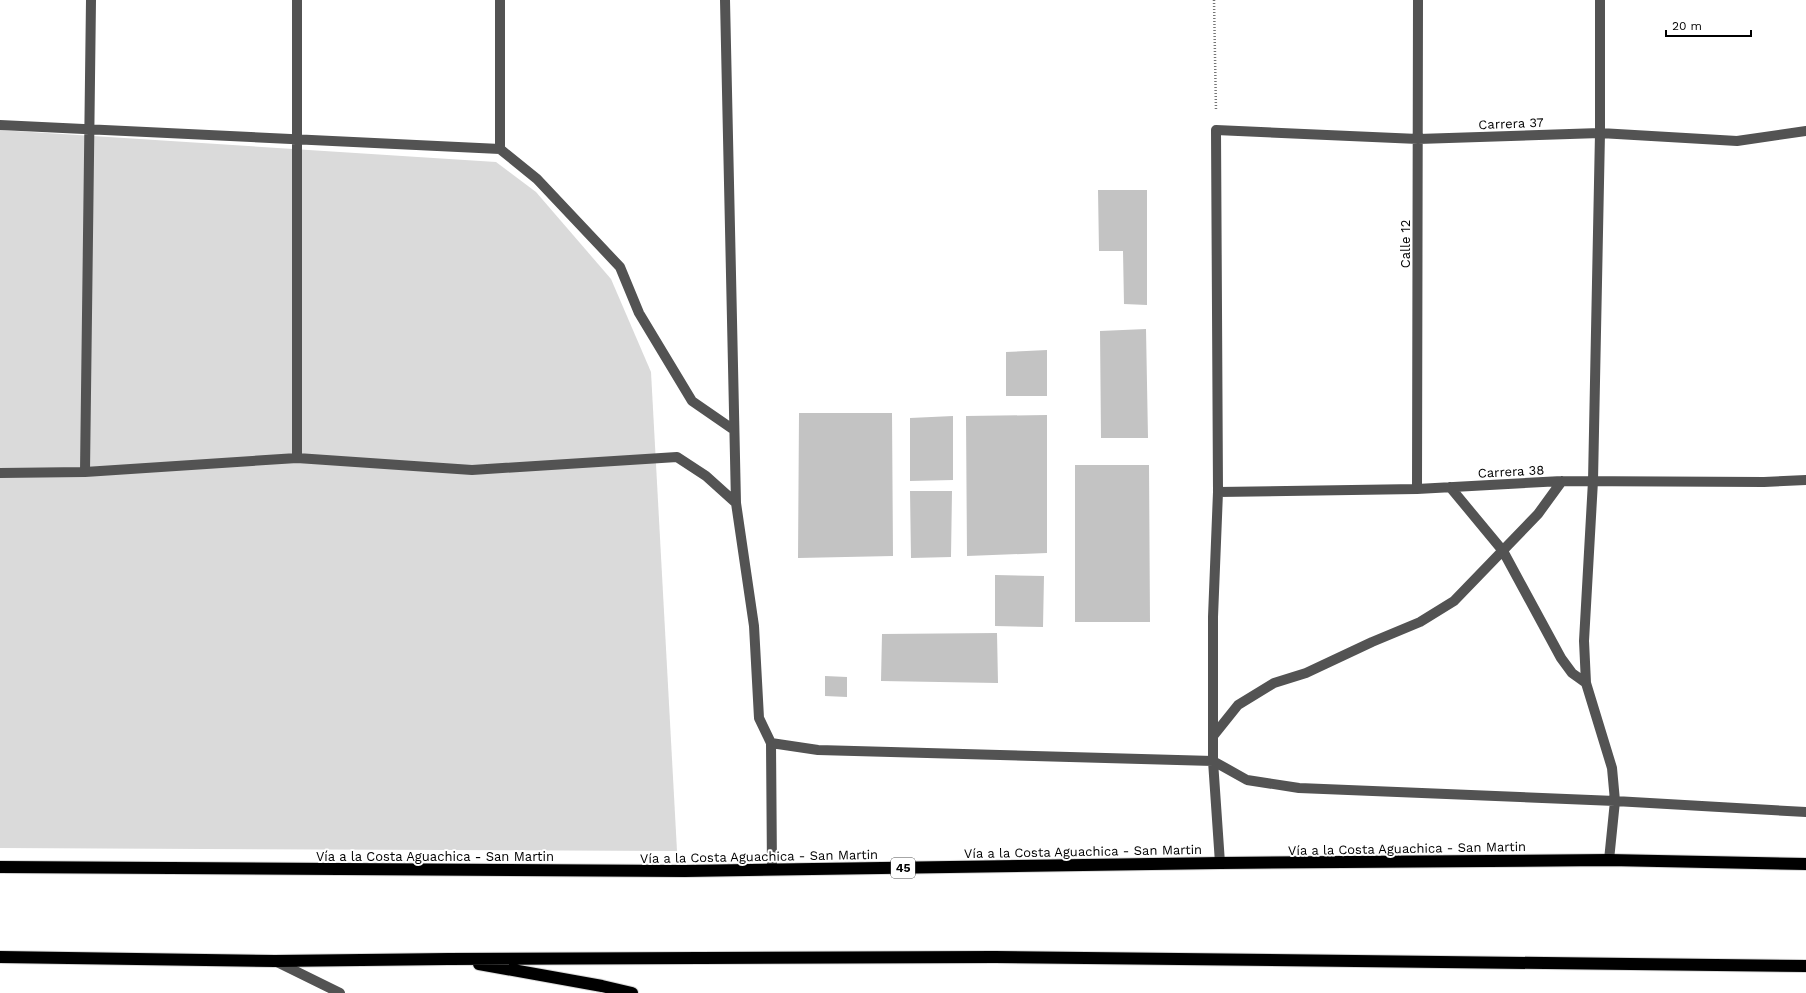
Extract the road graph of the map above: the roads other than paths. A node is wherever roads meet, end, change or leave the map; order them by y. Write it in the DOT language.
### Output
graph roads {
  1 [pos="91,0"];
  2 [pos="297,0"];
  3 [pos="500,0"];
  4 [pos="725,0"];
  5 [pos="1418,0"];
  6 [pos="1600,0"];
  7 [pos="0,125"];
  8 [pos="89,128"];
  9 [pos="1806,131"];
  10 [pos="1600,133"];
  11 [pos="296,138"];
  12 [pos="1418,139"];
  13 [pos="500,149"];
  14 [pos="734,430"];
  15 [pos="297,458"];
  16 [pos="85,472"];
  17 [pos="0,473"];
  18 [pos="1806,480"];
  19 [pos="1562,481"];
  20 [pos="1593,481"];
  21 [pos="1450,487"];
  22 [pos="1417,489"];
  23 [pos="1218,492"];
  24 [pos="736,503"];
  25 [pos="1503,551"];
  26 [pos="1586,683"];
  27 [pos="1214,735"];
  28 [pos="771,743"];
  29 [pos="1213,761"];
  30 [pos="1615,801"];
  31 [pos="1806,812"];
  32 [pos="1609,860"];
  33 [pos="1220,863"];
  34 [pos="1806,864"];
  35 [pos="0,867"];
  36 [pos="772,870"];
  37 [pos="0,957"];
  38 [pos="448,959"];
  39 [pos="276,961"];
  40 [pos="1806,966"];
  41 [pos="340,993"];
  42 [pos="632,993"];
  1 -- 8 [label="street"];
  2 -- 11 [label="street"];
  3 -- 13 [label="street"];
  4 -- 14 [label="street"];
  5 -- 12 [label="street, Calle 12"];
  6 -- 10 [label="street"];
  7 -- 8 [label="street"];
  8 -- 11 [label="street"];
  8 -- 16 [label="street"];
  9 -- 10 [label="street, Carrera 37"];
  10 -- 12 [label="street, Carrera 37"];
  10 -- 20 [label="street"];
  11 -- 13 [label="street"];
  11 -- 15 [label="street"];
  12 -- 22 [label="street, Calle 12"];
  12 -- 23 [label="street, Carrera 37"];
  13 -- 14 [label="street"];
  14 -- 24 [label="street"];
  15 -- 16 [label="street"];
  15 -- 24 [label="street"];
  16 -- 17 [label="street"];
  18 -- 20 [label="street, Carrera 38"];
  19 -- 20 [label="street, Carrera 38"];
  19 -- 21 [label="street, Carrera 38"];
  19 -- 25 [label="street"];
  20 -- 26 [label="street"];
  21 -- 22 [label="street, Carrera 38"];
  21 -- 25 [label="street"];
  22 -- 23 [label="street, Carrera 38"];
  23 -- 27 [label="street"];
  24 -- 28 [label="street"];
  25 -- 26 [label="street"];
  25 -- 27 [label="street"];
  26 -- 30 [label="street"];
  27 -- 29 [label="street"];
  28 -- 29 [label="street"];
  28 -- 36 [label="street"];
  29 -- 30 [label="street"];
  29 -- 33 [label="street"];
  30 -- 31 [label="street"];
  30 -- 32 [label="street"];
  32 -- 33 [label="highway, Vía a la Costa Aguachica - San Martin / 45"];
  32 -- 34 [label="highway, Vía a la Costa Aguachica - San Martin / 45"];
  33 -- 36 [label="highway, Vía a la Costa Aguachica - San Martin / 45"];
  35 -- 36 [label="highway, Vía a la Costa Aguachica - San Martin / 45"];
  37 -- 39 [label="highway"];
  38 -- 39 [label="highway"];
  38 -- 40 [label="highway"];
  38 -- 42 [label="highway"];
  39 -- 41 [label="street"];
}
